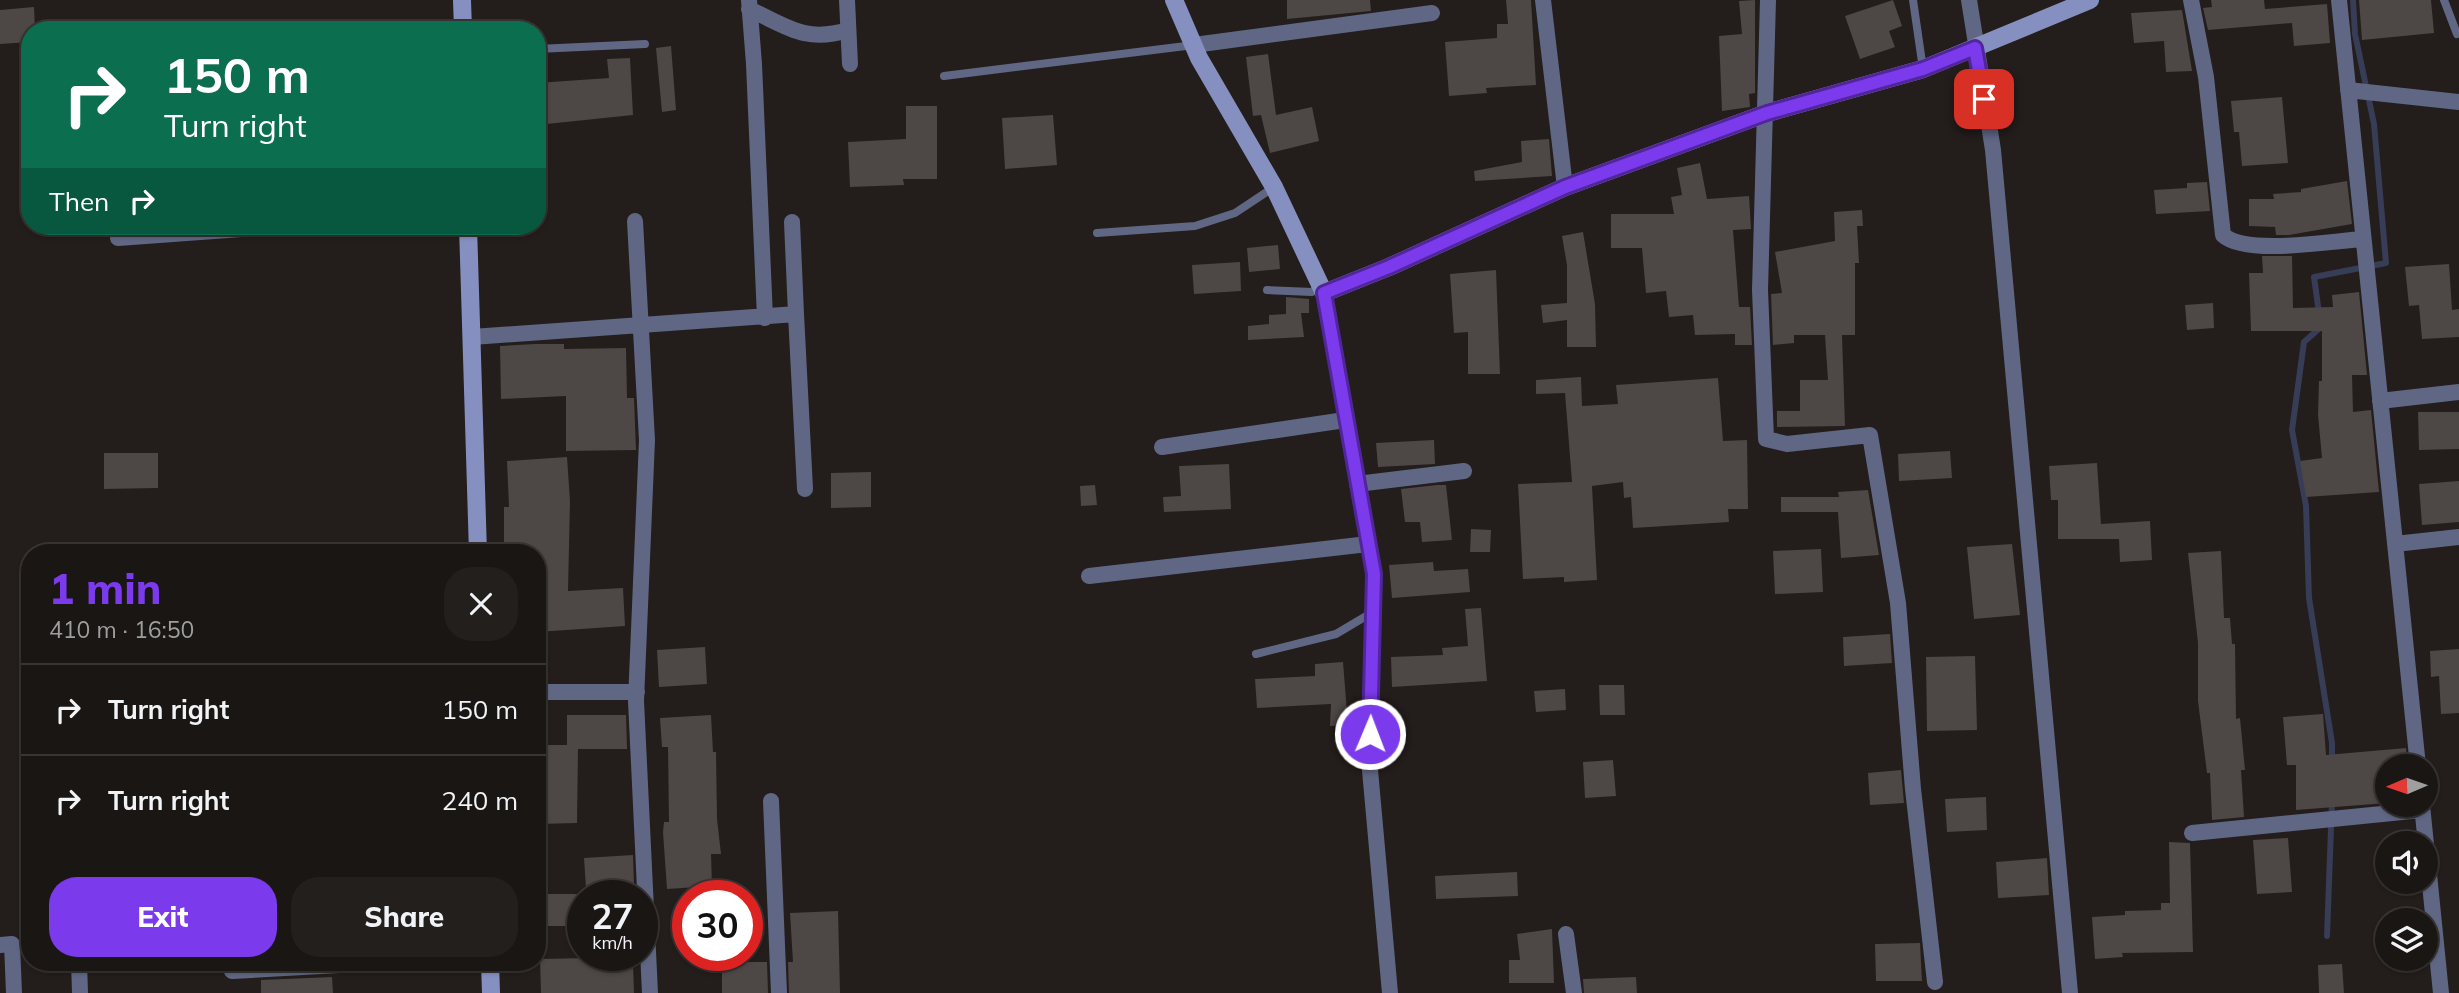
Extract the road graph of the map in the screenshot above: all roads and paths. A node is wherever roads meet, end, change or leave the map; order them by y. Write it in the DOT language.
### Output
graph roads {
  1 [pos="463,0"];
  2 [pos="847,0"];
  3 [pos="1174,0"];
  4 [pos="1543,0"];
  5 [pos="1768,0"];
  6 [pos="1913,0"];
  7 [pos="1969,0"];
  8 [pos="2090,0"];
  9 [pos="2191,0"];
  10 [pos="2339,0"];
  11 [pos="2444,0"];
  12 [pos="749,5"];
  13 [pos="1432,13"];
  14 [pos="463,21"];
  15 [pos="848,30"];
  16 [pos="2457,34"];
  17 [pos="645,44"];
  18 [pos="1194,45"];
  19 [pos="1975,48"];
  20 [pos="546,49"];
  21 [pos="850,64"];
  22 [pos="1923,69"];
  23 [pos="944,76"];
  24 [pos="2348,90"];
  25 [pos="2459,102"];
  26 [pos="1767,113"];
  27 [pos="1274,187"];
  28 [pos="1565,187"];
  29 [pos="635,220"];
  30 [pos="792,222"];
  31 [pos="1097,233"];
  32 [pos="160,235"];
  33 [pos="468,235"];
  34 [pos="118,238"];
  35 [pos="2363,239"];
  36 [pos="1323,288"];
  37 [pos="1268,290"];
  38 [pos="796,314"];
  39 [pos="765,317"];
  40 [pos="642,326"];
  41 [pos="472,337"];
  42 [pos="2459,392"];
  43 [pos="2380,401"];
  44 [pos="1345,420"];
  45 [pos="1162,447"];
  46 [pos="1464,471"];
  47 [pos="1357,484"];
  48 [pos="805,489"];
  49 [pos="2459,537"];
  50 [pos="478,544"];
  51 [pos="1368,544"];
  52 [pos="2395,544"];
  53 [pos="1089,576"];
  54 [pos="1373,612"];
  55 [pos="1256,654"];
  56 [pos="546,692"];
  57 [pos="637,692"];
  58 [pos="2417,754"];
  59 [pos="771,801"];
  60 [pos="2375,813"];
  61 [pos="2423,817"];
  62 [pos="2192,834"];
  63 [pos="1566,934"];
  64 [pos="0,945"];
  65 [pos="79,971"];
  66 [pos="490,971"];
  67 [pos="1935,982"];
  68 [pos="14,993"];
  69 [pos="80,993"];
  70 [pos="491,993"];
  71 [pos="650,993"];
  72 [pos="779,993"];
  73 [pos="1390,993"];
  74 [pos="1574,993"];
  75 [pos="2070,993"];
  76 [pos="2441,993"];
  1 -- 14 [label="street"];
  2 -- 15 [label="street"];
  3 -- 18 [label="street"];
  4 -- 28 [label="street"];
  5 -- 26 [label="street"];
  6 -- 22 [label="lane"];
  7 -- 19 [label="street"];
  8 -- 19 [label="street"];
  9 -- 35 [label="street"];
  10 -- 24 [label="street"];
  11 -- 16 [label="lane"];
  12 -- 15 [label="street"];
  12 -- 39 [label="street"];
  13 -- 18 [label="street"];
  15 -- 21 [label="street"];
  17 -- 20 [label="lane"];
  18 -- 23 [label="lane"];
  18 -- 27 [label="street"];
  19 -- 22 [label="street"];
  19 -- 75 [label="street"];
  22 -- 26 [label="street"];
  24 -- 25 [label="street"];
  24 -- 35 [label="street"];
  26 -- 28 [label="street"];
  26 -- 67 [label="street"];
  27 -- 31 [label="lane"];
  27 -- 36 [label="street"];
  28 -- 36 [label="street"];
  29 -- 40 [label="street"];
  30 -- 38 [label="street"];
  32 -- 34 [label="street"];
  33 -- 41 [label="street"];
  35 -- 43 [label="street"];
  36 -- 37 [label="lane"];
  36 -- 44 [label="street"];
  38 -- 39 [label="street"];
  38 -- 48 [label="street"];
  39 -- 40 [label="street"];
  40 -- 41 [label="street"];
  40 -- 57 [label="street"];
  41 -- 50 [label="street"];
  42 -- 43 [label="street"];
  43 -- 52 [label="street"];
  44 -- 45 [label="street"];
  44 -- 47 [label="street"];
  46 -- 47 [label="street"];
  47 -- 51 [label="street"];
  49 -- 52 [label="street"];
  51 -- 53 [label="street"];
  51 -- 54 [label="street"];
  52 -- 58 [label="street"];
  54 -- 55 [label="lane"];
  54 -- 73 [label="street"];
  56 -- 57 [label="street"];
  57 -- 71 [label="street"];
  59 -- 72 [label="street"];
  60 -- 62 [label="street"];
  61 -- 76 [label="street"];
  63 -- 74 [label="street"];
  64 -- 68 [label="street"];
  65 -- 69 [label="street"];
  66 -- 70 [label="street"];
}
